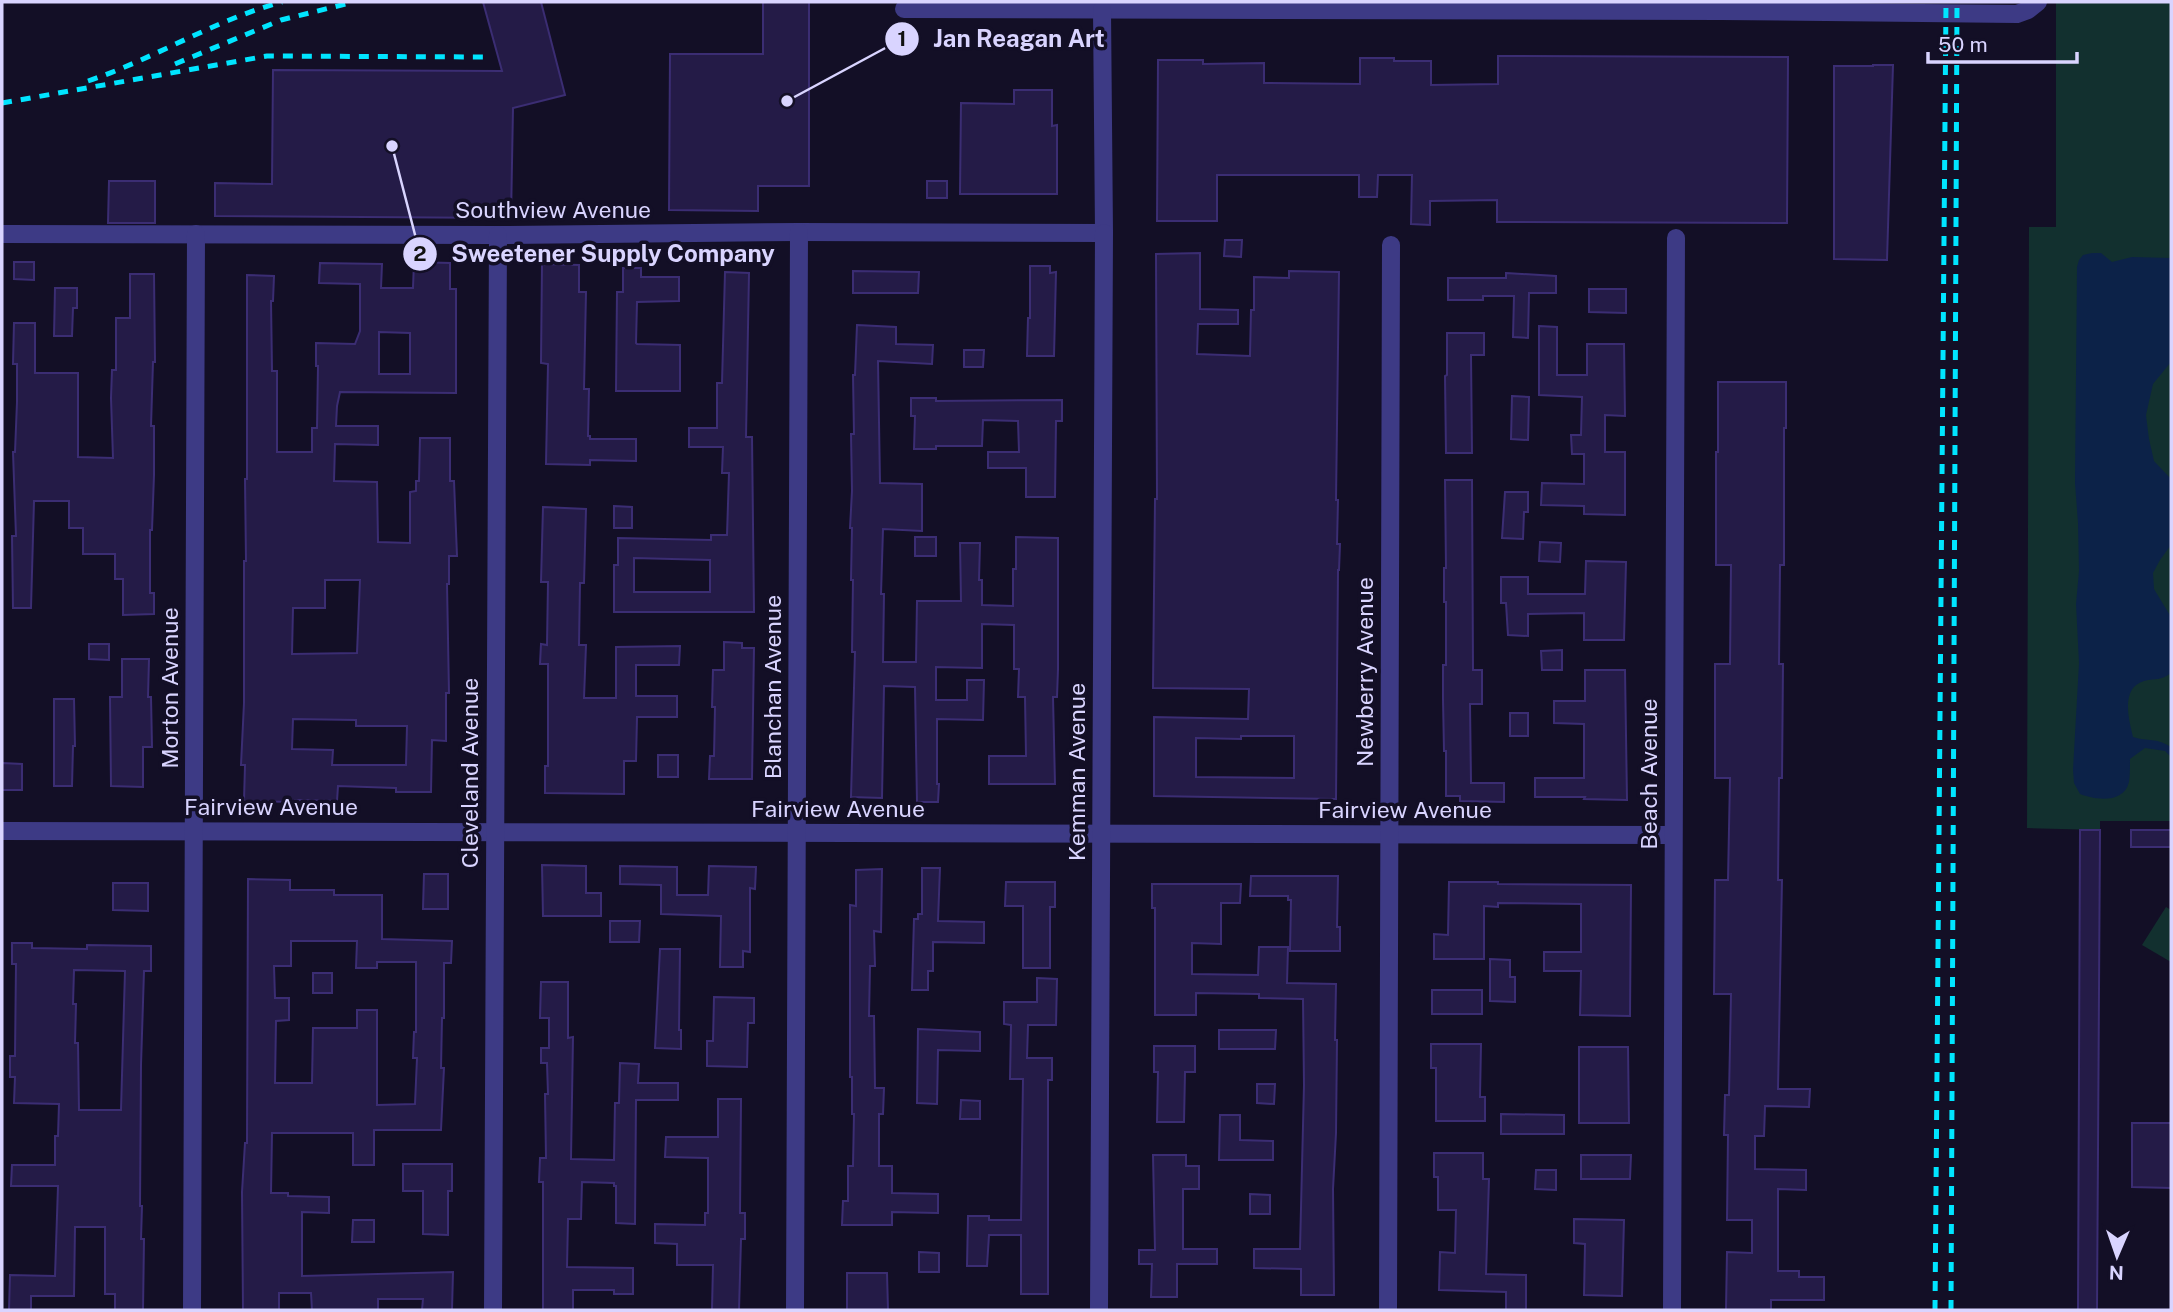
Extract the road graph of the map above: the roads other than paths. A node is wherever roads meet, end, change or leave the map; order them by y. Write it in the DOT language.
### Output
graph roads {
  1 [pos="2038,2"];
  2 [pos="1388,6"];
  3 [pos="1721,6"];
  4 [pos="904,9"];
  5 [pos="1102,10"];
  6 [pos="799,232"];
  7 [pos="1104,233"];
  8 [pos="2,234"];
  9 [pos="197,234"];
  10 [pos="498,235"];
  11 [pos="1676,238"];
  12 [pos="1391,245"];
  13 [pos="2,831"];
  14 [pos="194,831"];
  15 [pos="494,832"];
  16 [pos="797,833"];
  17 [pos="1101,834"];
  18 [pos="1389,835"];
  19 [pos="1673,835"];
  20 [pos="192,1310"];
  21 [pos="493,1310"];
  22 [pos="795,1310"];
  23 [pos="1099,1310"];
  24 [pos="1388,1310"];
  25 [pos="1672,1310"];
  1 -- 3 [label="street"];
  2 -- 3 [label="street"];
  2 -- 5 [label="street"];
  4 -- 5 [label="street"];
  5 -- 7 [label="street, Kemman Avenue"];
  6 -- 7 [label="street, Southview Avenue"];
  6 -- 10 [label="street, Southview Avenue"];
  6 -- 16 [label="street, Blanchan Avenue"];
  7 -- 17 [label="street, Kemman Avenue"];
  8 -- 9 [label="street, Southview Avenue"];
  9 -- 10 [label="street, Southview Avenue"];
  9 -- 14 [label="street, Morton Avenue"];
  10 -- 15 [label="street, Cleveland Avenue"];
  11 -- 19 [label="street, Beach Avenue"];
  12 -- 18 [label="street, Newberry Avenue"];
  13 -- 14 [label="street, Fairview Avenue"];
  14 -- 15 [label="street, Fairview Avenue"];
  14 -- 20 [label="street, Morton Avenue"];
  15 -- 16 [label="street, Fairview Avenue"];
  15 -- 21 [label="street, Cleveland Avenue"];
  16 -- 17 [label="street, Fairview Avenue"];
  16 -- 22 [label="street, Blanchan Avenue"];
  17 -- 18 [label="street, Fairview Avenue"];
  17 -- 23 [label="street, Kemman Avenue"];
  18 -- 19 [label="street, Fairview Avenue"];
  18 -- 24 [label="street, Newberry Avenue"];
  19 -- 25 [label="street, Beach Avenue"];
}
